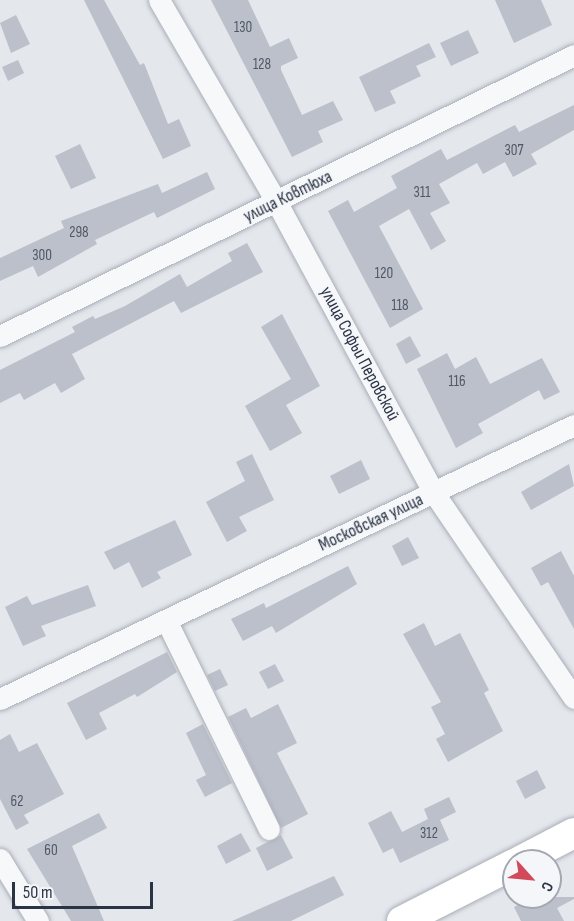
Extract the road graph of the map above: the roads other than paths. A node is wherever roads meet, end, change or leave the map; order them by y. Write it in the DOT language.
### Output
graph roads {
  1 [pos="159,0"];
  2 [pos="574,55"];
  3 [pos="277,203"];
  4 [pos="0,336"];
  5 [pos="574,425"];
  6 [pos="434,493"];
  7 [pos="166,620"];
  8 [pos="574,698"];
  9 [pos="0,699"];
  10 [pos="269,829"];
  11 [pos="574,833"];
  12 [pos="543,849"];
  13 [pos="0,859"];
  14 [pos="502,870"];
  15 [pos="38,921"];
  16 [pos="402,921"];
  1 -- 3 [label="street, улица Софьи Перовской"];
  2 -- 3 [label="street, улица Ковтюха"];
  3 -- 4 [label="street, улица Ковтюха"];
  3 -- 6 [label="street, улица Софьи Перовской"];
  5 -- 6 [label="street, Московская улица"];
  6 -- 7 [label="street, Московская улица"];
  6 -- 8 [label="street, улица Софьи Перовской"];
  7 -- 9 [label="street, Московская улица"];
  7 -- 10 [label="street"];
  11 -- 12 [label="main road"];
  13 -- 15 [label="street"];
  14 -- 16 [label="main road"];
}
